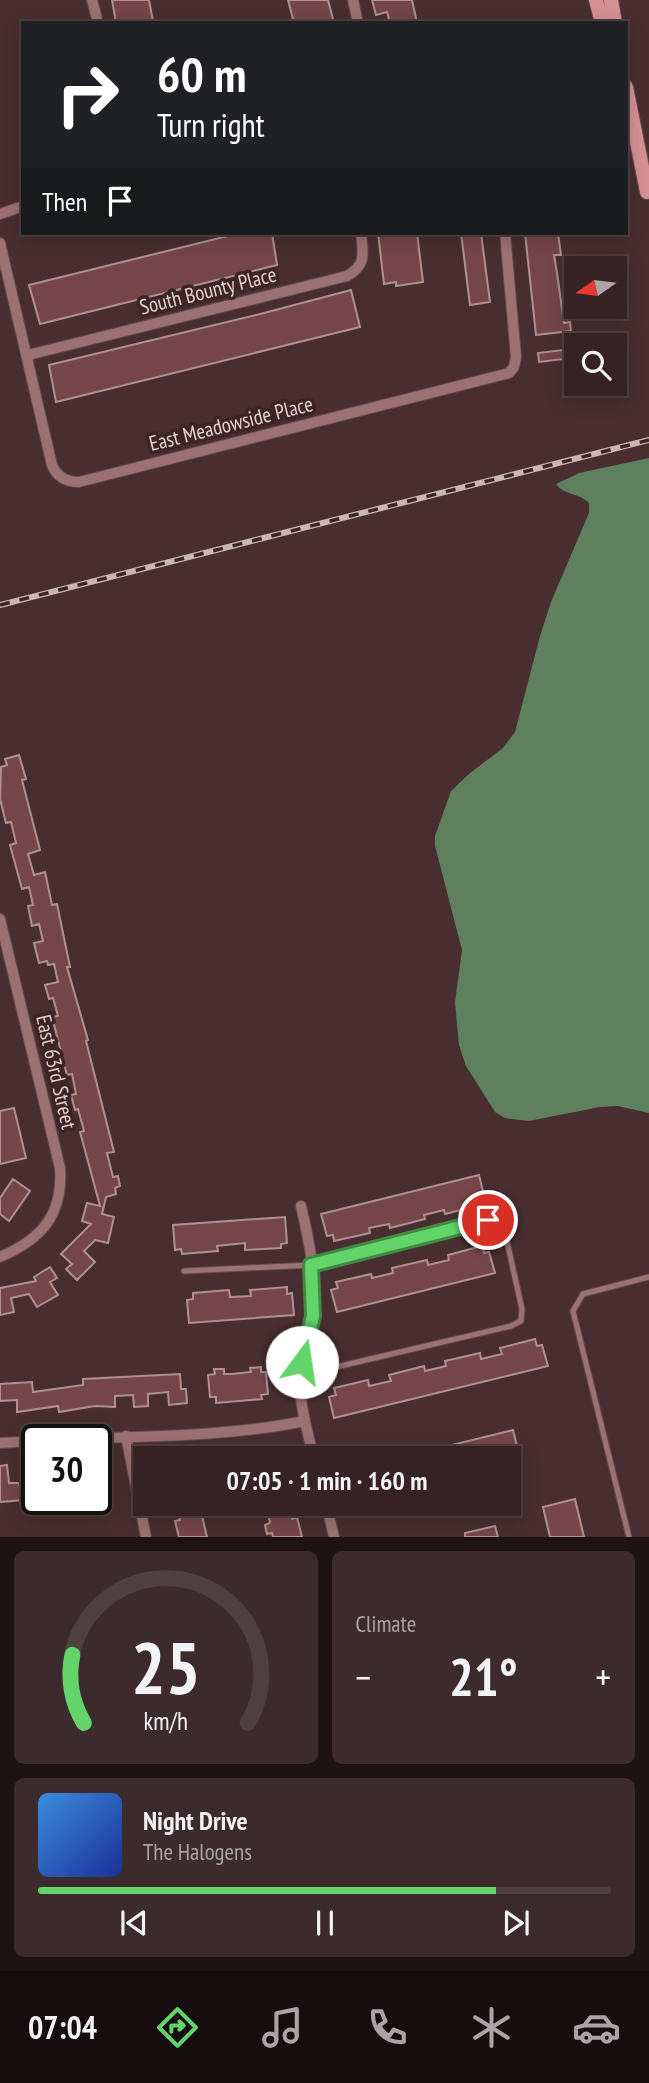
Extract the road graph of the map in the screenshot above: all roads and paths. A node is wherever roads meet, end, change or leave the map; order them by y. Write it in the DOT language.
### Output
graph roads {
  1 [pos="92,0"];
  2 [pos="353,0"];
  3 [pos="596,0"];
  4 [pos="611,0"];
  5 [pos="97,21"];
  6 [pos="358,21"];
  7 [pos="601,21"];
  8 [pos="615,21"];
  9 [pos="628,97"];
  10 [pos="628,122"];
  11 [pos="648,197"];
  12 [pos="21,206"];
  13 [pos="0,214"];
  14 [pos="360,235"];
  15 [pos="505,235"];
  16 [pos="0,243"];
  17 [pos="28,355"];
  18 [pos="0,919"];
  19 [pos="301,1206"];
  20 [pos="0,1257"];
  21 [pos="311,1265"];
  22 [pos="184,1271"];
  23 [pos="649,1278"];
  24 [pos="300,1375"];
  25 [pos="305,1421"];
  26 [pos="126,1436"];
  27 [pos="112,1437"];
  28 [pos="21,1442"];
  29 [pos="0,1443"];
  30 [pos="311,1446"];
  31 [pos="329,1516"];
  32 [pos="146,1537"];
  33 [pos="334,1537"];
  34 [pos="629,1537"];
  1 -- 5 [label="street"];
  2 -- 6 [label="street"];
  3 -- 7 [label="main road"];
  4 -- 8 [label="main road"];
  9 -- 11 [label="main road"];
  10 -- 11 [label="main road"];
  12 -- 13 [label="street"];
  14 -- 17 [label="street, South Bounty Place"];
  15 -- 17 [label="street, East Meadowside Place"];
  16 -- 17 [label="street, East Meadowside Place"];
  18 -- 20 [label="street, East 63rd Street"];
  19 -- 21 [label="street"];
  21 -- 22 [label="lane"];
  21 -- 24 [label="street"];
  21 -- 24 [label="lane"];
  23 -- 34 [label="lane"];
  24 -- 25 [label="street"];
  25 -- 26 [label="street"];
  25 -- 30 [label="street"];
  26 -- 27 [label="street"];
  26 -- 32 [label="street"];
  28 -- 29 [label="street"];
  31 -- 33 [label="street"];
}
